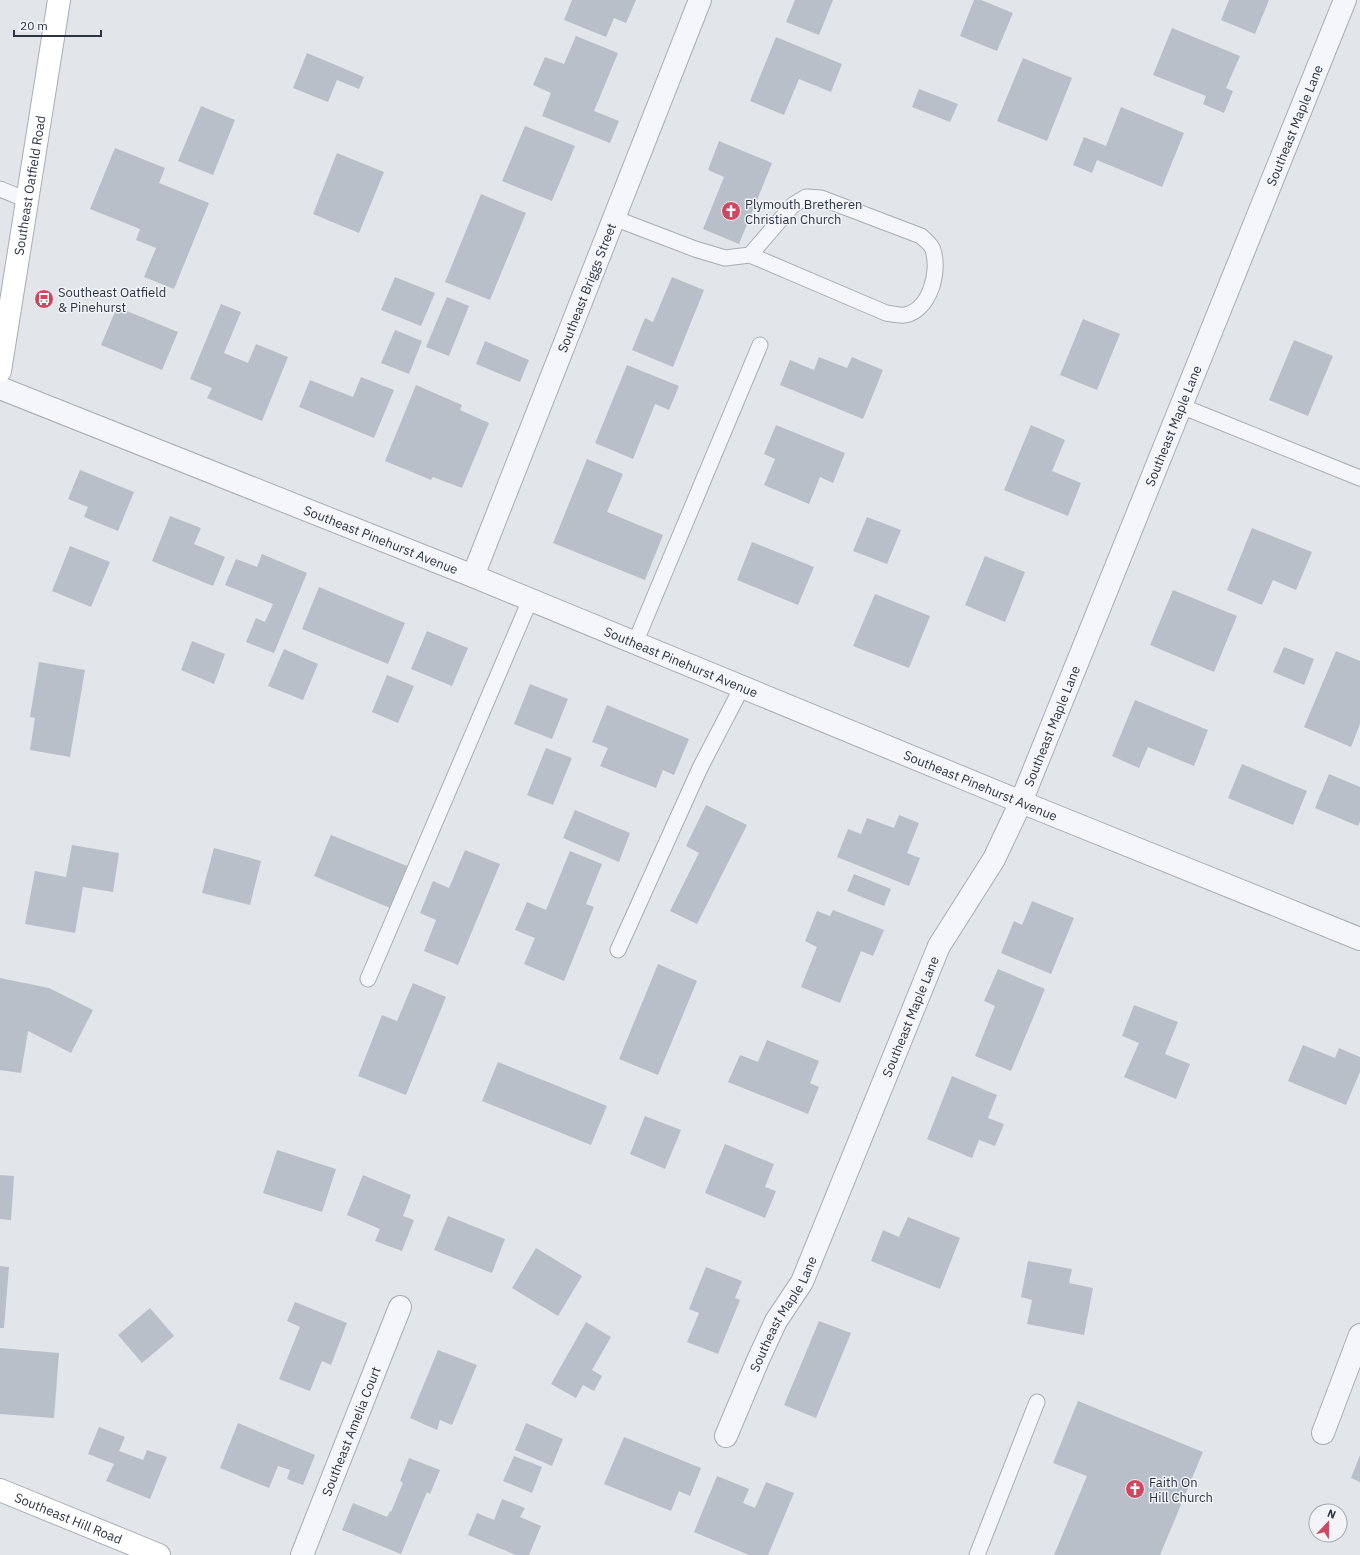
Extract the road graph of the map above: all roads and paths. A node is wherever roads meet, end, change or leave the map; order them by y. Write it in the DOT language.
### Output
graph roads {
  1 [pos="59,0"];
  2 [pos="700,0"];
  3 [pos="1345,0"];
  4 [pos="0,189"];
  5 [pos="27,200"];
  6 [pos="614,218"];
  7 [pos="750,255"];
  8 [pos="760,345"];
  9 [pos="0,371"];
  10 [pos="0,388"];
  11 [pos="1181,406"];
  12 [pos="1360,478"];
  13 [pos="473,576"];
  14 [pos="530,600"];
  15 [pos="635,643"];
  16 [pos="742,687"];
  17 [pos="1021,802"];
  18 [pos="1360,939"];
  19 [pos="618,950"];
  20 [pos="368,979"];
  21 [pos="400,1307"];
  22 [pos="1360,1335"];
  23 [pos="1037,1402"];
  24 [pos="1323,1433"];
  25 [pos="726,1436"];
  26 [pos="0,1490"];
  27 [pos="159,1555"];
  28 [pos="302,1555"];
  29 [pos="977,1555"];
  1 -- 5 [label="main road, Southeast Oatfield Road"];
  2 -- 6 [label="street, Southeast Briggs Street"];
  3 -- 11 [label="street, Southeast Maple Lane"];
  4 -- 5 [label="lane"];
  5 -- 9 [label="main road, Southeast Oatfield Road"];
  6 -- 7 [label="lane"];
  6 -- 13 [label="street, Southeast Briggs Street"];
  7 -- 7 [label="lane"];
  8 -- 15 [label="lane"];
  10 -- 13 [label="street, Southeast Pinehurst Avenue"];
  11 -- 12 [label="lane"];
  11 -- 17 [label="street, Southeast Maple Lane"];
  13 -- 14 [label="street, Southeast Pinehurst Avenue"];
  14 -- 15 [label="street, Southeast Pinehurst Avenue"];
  14 -- 20 [label="lane"];
  15 -- 16 [label="street, Southeast Pinehurst Avenue"];
  16 -- 17 [label="street, Southeast Pinehurst Avenue"];
  16 -- 19 [label="lane"];
  17 -- 18 [label="street, Southeast Pinehurst Avenue"];
  17 -- 25 [label="street, Southeast Maple Lane"];
  21 -- 28 [label="street, Southeast Amelia Court"];
  22 -- 24 [label="street"];
  23 -- 29 [label="lane"];
  26 -- 27 [label="main road, Southeast Hill Road"];
}
